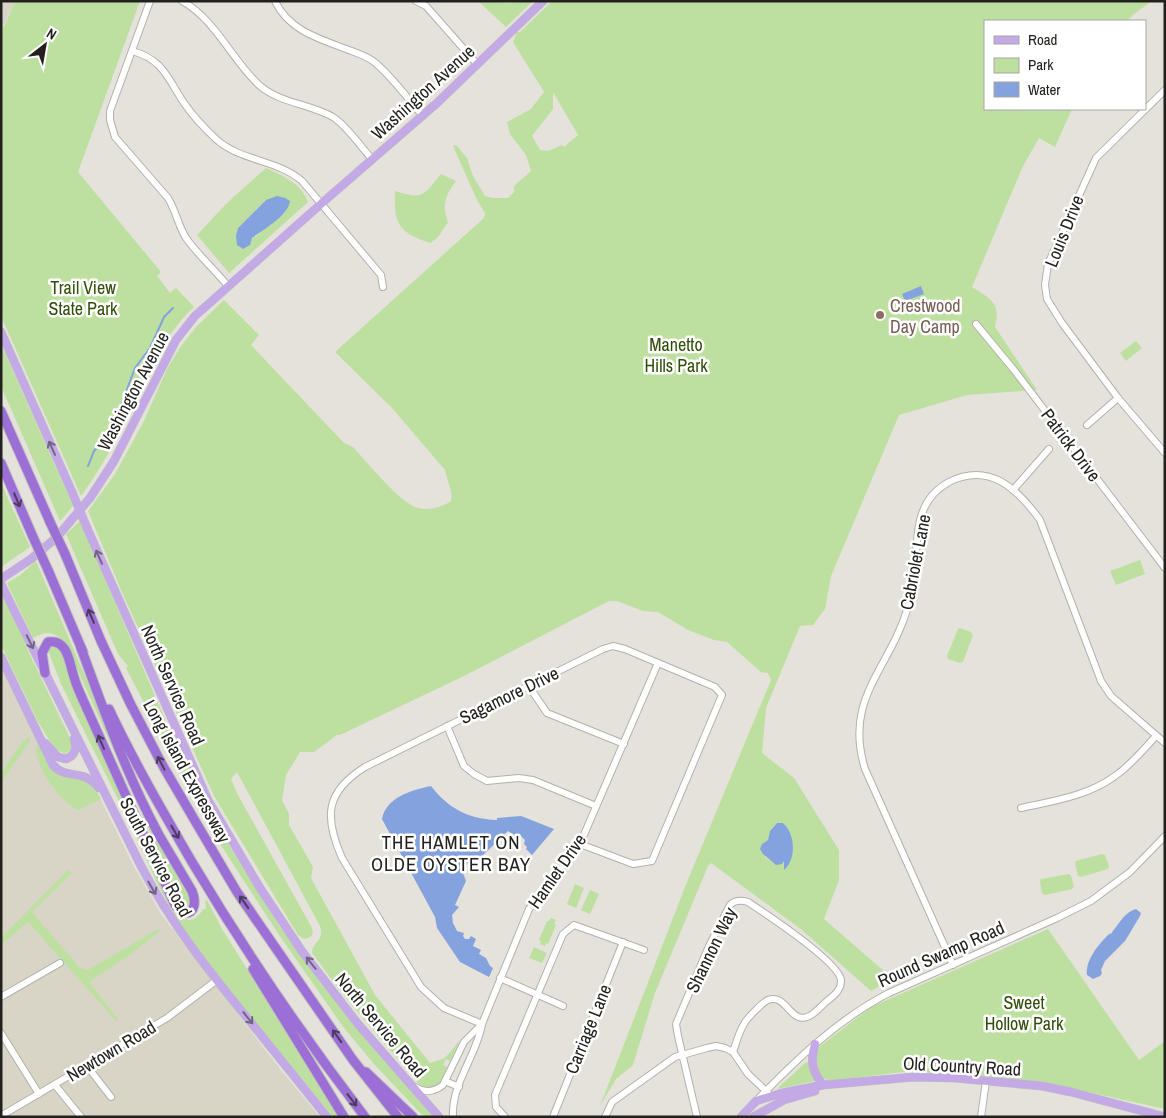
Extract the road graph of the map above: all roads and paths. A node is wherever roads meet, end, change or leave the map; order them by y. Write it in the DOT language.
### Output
graph roads {
  1 [pos="150,1"];
  2 [pos="182,1"];
  3 [pos="274,1"];
  4 [pos="416,1"];
  5 [pos="543,1"];
  6 [pos="132,51"];
  7 [pos="477,64"];
  8 [pos="1165,90"];
  9 [pos="1146,109"];
  10 [pos="1145,110"];
  11 [pos="422,115"];
  12 [pos="372,159"];
  13 [pos="322,203"];
  14 [pos="228,286"];
  15 [pos="384,287"];
  16 [pos="976,324"];
  17 [pos="1,332"];
  18 [pos="1118,398"];
  19 [pos="1,411"];
  20 [pos="1087,426"];
  21 [pos="1050,449"];
  22 [pos="1165,453"];
  23 [pos="1,463"];
  24 [pos="1013,490"];
  25 [pos="1165,568"];
  26 [pos="1,579"];
  27 [pos="1,584"];
  28 [pos="81,648"];
  29 [pos="1,657"];
  30 [pos="658,663"];
  31 [pos="46,673"];
  32 [pos="528,686"];
  33 [pos="57,697"];
  34 [pos="447,726"];
  35 [pos="1156,736"];
  36 [pos="41,737"];
  37 [pos="1165,743"];
  38 [pos="624,744"];
  39 [pos="107,797"];
  40 [pos="596,806"];
  41 [pos="1021,808"];
  42 [pos="1165,836"];
  43 [pos="580,844"];
  44 [pos="215,901"];
  45 [pos="623,942"];
  46 [pos="644,950"];
  47 [pos="60,963"];
  48 [pos="953,965"];
  49 [pos="500,978"];
  50 [pos="217,980"];
  51 [pos="538,994"];
  52 [pos="1,997"];
  53 [pos="563,1006"];
  54 [pos="482,1024"];
  55 [pos="1,1033"];
  56 [pos="816,1044"];
  57 [pos="733,1052"];
  58 [pos="682,1055"];
  59 [pos="353,1060"];
  60 [pos="88,1066"];
  61 [pos="445,1081"];
  62 [pos="986,1081"];
  63 [pos="408,1082"];
  64 [pos="846,1084"];
  65 [pos="55,1085"];
  66 [pos="823,1085"];
  67 [pos="458,1087"];
  68 [pos="769,1093"];
  69 [pos="39,1094"];
  70 [pos="111,1097"];
  71 [pos="784,1100"];
  72 [pos="1,1116"];
  73 [pos="81,1117"];
  74 [pos="327,1117"];
  75 [pos="344,1117"];
  76 [pos="365,1117"];
  77 [pos="398,1117"];
  78 [pos="413,1117"];
  79 [pos="439,1117"];
  80 [pos="453,1117"];
  81 [pos="505,1117"];
  82 [pos="552,1117"];
  83 [pos="605,1117"];
  84 [pos="697,1117"];
  85 [pos="741,1117"];
  86 [pos="753,1117"];
  87 [pos="981,1117"];
  88 [pos="1165,1117"];
  1 -- 6 [label="street"];
  2 -- 12 [label="street"];
  3 -- 11 [label="street"];
  4 -- 7 [label="street"];
  5 -- 7 [label="main road, Washington Avenue"];
  6 -- 13 [label="street"];
  6 -- 14 [label="street"];
  7 -- 11 [label="main road, Washington Avenue"];
  8 -- 9 [label="street, Louis Drive"];
  10 -- 18 [label="street, Louis Drive"];
  11 -- 12 [label="main road, Washington Avenue"];
  12 -- 13 [label="main road, Washington Avenue"];
  13 -- 14 [label="main road, Washington Avenue"];
  13 -- 15 [label="street"];
  14 -- 26 [label="main road, Washington Avenue"];
  16 -- 25 [label="street, Patrick Drive"];
  63 -- 17 [label="main road, North Service Road, one-way, bridge"];
  18 -- 20 [label="street, Patrick Drive"];
  18 -- 22 [label="street, Louis Drive"];
  59 -- 19 [label="highway, Long Island Expressway, one-way, bridge"];
  21 -- 24 [label="street, Patrick Drive"];
  23 -- 28 [label="highway, one-way, bridge"];
  24 -- 35 [label="street, Cabriolet Lane"];
  24 -- 48 [label="street, Cabriolet Lane"];
  27 -- 31 [label="main road, South Service Road, one-way"];
  28 -- 31 [label="highway, one-way"];
  28 -- 44 [label="highway, one-way"];
  29 -- 36 [label="main road"];
  30 -- 32 [label="street, Sagamore Drive"];
  30 -- 38 [label="street, Hamlet Drive"];
  30 -- 43 [label="street, Sagamore Drive"];
  31 -- 33 [label="main road, South Service Road"];
  32 -- 34 [label="street, Sagamore Drive"];
  32 -- 38 [label="street"];
  33 -- 36 [label="main road"];
  33 -- 39 [label="main road, South Service Road"];
  34 -- 40 [label="street"];
  34 -- 54 [label="street, Sagamore Drive"];
  35 -- 37 [label="street, Cabriolet Lane"];
  35 -- 41 [label="street"];
  36 -- 39 [label="main road"];
  38 -- 40 [label="street, Hamlet Drive"];
  39 -- 50 [label="main road, South Service Road, one-way"];
  40 -- 43 [label="street, Hamlet Drive"];
  42 -- 48 [label="street, Round Swamp Road"];
  43 -- 49 [label="street, Hamlet Drive"];
  44 -- 75 [label="highway"];
  44 -- 76 [label="highway, one-way"];
  45 -- 46 [label="street"];
  45 -- 51 [label="street"];
  45 -- 82 [label="street, Carriage Lane"];
  47 -- 52 [label="street"];
  48 -- 56 [label="street, Round Swamp Road"];
  49 -- 51 [label="street, Carriage Lane"];
  49 -- 54 [label="street, Hamlet Drive"];
  50 -- 60 [label="street, Newtown Road"];
  50 -- 74 [label="main road, South Service Road, one-way"];
  51 -- 53 [label="street, Carriage Lane"];
  51 -- 81 [label="street"];
  54 -- 61 [label="street, Hamlet Drive"];
  54 -- 67 [label="street, Hamlet Drive"];
  55 -- 69 [label="street"];
  56 -- 66 [label="main road"];
  56 -- 68 [label="street, Round Swamp Road"];
  57 -- 58 [label="street"];
  57 -- 58 [label="street, Shannon Way"];
  57 -- 68 [label="street"];
  58 -- 83 [label="street"];
  58 -- 84 [label="street"];
  59 -- 77 [label="highway, Long Island Expressway"];
  59 -- 78 [label="highway"];
  60 -- 65 [label="street, Newtown Road"];
  60 -- 70 [label="street"];
  61 -- 63 [label="street"];
  61 -- 67 [label="street"];
  62 -- 64 [label="main road, Old Country Road"];
  62 -- 87 [label="street"];
  62 -- 88 [label="main road, Old Country Road"];
  63 -- 79 [label="main road, North Service Road"];
  64 -- 66 [label="main road, Old Country Road"];
  64 -- 71 [label="main road"];
  65 -- 69 [label="street, Newtown Road"];
  65 -- 73 [label="street"];
  66 -- 68 [label="main road, Old Country Road"];
  67 -- 80 [label="street, Hamlet Drive"];
  68 -- 71 [label="street"];
  68 -- 85 [label="main road, Old Country Road"];
  69 -- 72 [label="street, Newtown Road"];
  71 -- 86 [label="main road"];
}
